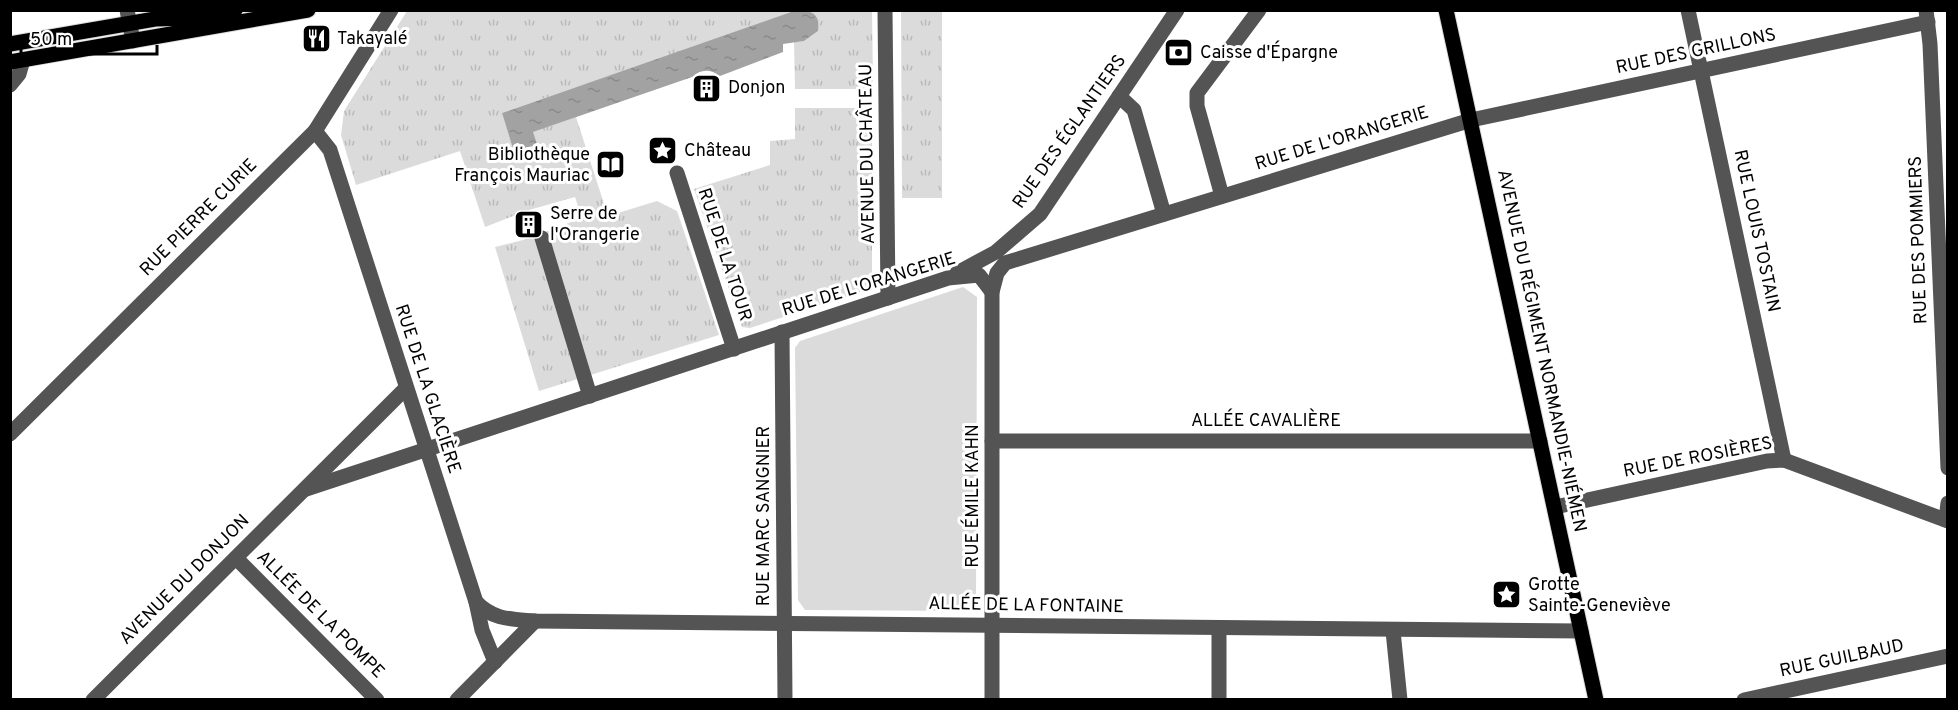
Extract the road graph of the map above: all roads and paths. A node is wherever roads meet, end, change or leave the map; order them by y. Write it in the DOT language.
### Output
graph roads {
  1 [pos="235,10"];
  2 [pos="308,10"];
  3 [pos="391,10"];
  4 [pos="885,10"];
  5 [pos="1177,10"];
  6 [pos="1259,10"];
  7 [pos="1446,10"];
  8 [pos="1688,10"];
  9 [pos="1927,16"];
  10 [pos="128,17"];
  11 [pos="69,35"];
  12 [pos="133,41"];
  13 [pos="10,44"];
  14 [pos="17,61"];
  15 [pos="1701,71"];
  16 [pos="10,85"];
  17 [pos="1119,96"];
  18 [pos="1472,120"];
  19 [pos="315,131"];
  20 [pos="677,173"];
  21 [pos="1222,196"];
  22 [pos="1164,214"];
  23 [pos="1018,235"];
  24 [pos="542,238"];
  25 [pos="1031,255"];
  26 [pos="948,278"];
  27 [pos="992,292"];
  28 [pos="888,298"];
  29 [pos="782,332"];
  30 [pos="734,349"];
  31 [pos="406,388"];
  32 [pos="590,396"];
  33 [pos="10,434"];
  34 [pos="992,441"];
  35 [pos="1540,441"];
  36 [pos="427,450"];
  37 [pos="1784,460"];
  38 [pos="1947,468"];
  39 [pos="306,489"];
  40 [pos="1947,503"];
  41 [pos="1555,507"];
  42 [pos="1947,520"];
  43 [pos="236,558"];
  44 [pos="476,602"];
  45 [pos="535,621"];
  46 [pos="784,624"];
  47 [pos="992,625"];
  48 [pos="1219,629"];
  49 [pos="1393,631"];
  50 [pos="1581,631"];
  51 [pos="1947,656"];
  52 [pos="495,662"];
  53 [pos="93,699"];
  54 [pos="377,699"];
  55 [pos="457,699"];
  56 [pos="785,699"];
  57 [pos="992,699"];
  58 [pos="1219,699"];
  59 [pos="1400,699"];
  60 [pos="1596,699"];
  61 [pos="1744,699"];
  1 -- 10 [label="main road"];
  2 -- 12 [label="main road"];
  3 -- 19 [label="street, RUE PIERRE CURIE"];
  4 -- 28 [label="street, AVENUE DU CHÂTEAU"];
  5 -- 17 [label="street, RUE DES ÉGLANTIERS"];
  6 -- 21 [label="street"];
  7 -- 18 [label="main road, AVENUE DU RÉGIMENT NORMANDIE-NIÉMEN"];
  8 -- 15 [label="street, RUE LOUIS TOSTAIN"];
  9 -- 15 [label="street, RUE DES GRILLONS"];
  9 -- 38 [label="street, RUE DES POMMIERS"];
  10 -- 11 [label="main road"];
  10 -- 12 [label="street"];
  11 -- 13 [label="main road"];
  11 -- 14 [label="main road"];
  12 -- 14 [label="main road"];
  14 -- 16 [label="street"];
  15 -- 18 [label="street, RUE DES GRILLONS"];
  15 -- 37 [label="street, RUE LOUIS TOSTAIN"];
  17 -- 22 [label="street"];
  17 -- 23 [label="street, RUE DES ÉGLANTIERS"];
  18 -- 21 [label="street, RUE DE L'ORANGERIE"];
  18 -- 35 [label="main road, AVENUE DU RÉGIMENT NORMANDIE-NIÉMEN"];
  19 -- 31 [label="street, RUE DE LA GLACIÈRE"];
  19 -- 33 [label="street, RUE PIERRE CURIE"];
  20 -- 30 [label="street, RUE DE LA TOUR"];
  21 -- 22 [label="street, RUE DE L'ORANGERIE"];
  22 -- 25 [label="street, RUE DE L'ORANGERIE"];
  23 -- 25 [label="street"];
  23 -- 26 [label="street, RUE DES ÉGLANTIERS"];
  24 -- 32 [label="street"];
  25 -- 27 [label="street, RUE DE L'ORANGERIE"];
  26 -- 27 [label="street, RUE DE L'ORANGERIE"];
  26 -- 28 [label="street, RUE DE L'ORANGERIE"];
  27 -- 34 [label="street, RUE ÉMILE KAHN"];
  28 -- 29 [label="street, RUE DE L'ORANGERIE"];
  29 -- 30 [label="street, RUE DE L'ORANGERIE"];
  29 -- 46 [label="street, RUE MARC SANGNIER"];
  30 -- 32 [label="street, RUE DE L'ORANGERIE"];
  31 -- 36 [label="street, RUE DE LA GLACIÈRE"];
  31 -- 39 [label="street, AVENUE DU DONJON"];
  32 -- 36 [label="street, RUE DE L'ORANGERIE"];
  34 -- 35 [label="street, ALLÉE CAVALIÈRE"];
  34 -- 47 [label="street, RUE ÉMILE KAHN"];
  35 -- 41 [label="main road, AVENUE DU RÉGIMENT NORMANDIE-NIÉMEN"];
  36 -- 39 [label="street, RUE DE L'ORANGERIE"];
  36 -- 44 [label="street, RUE DE LA GLACIÈRE"];
  37 -- 41 [label="street, RUE DE ROSIÈRES"];
  37 -- 42 [label="street, RUE DE ROSIÈRES"];
  39 -- 43 [label="street, AVENUE DU DONJON"];
  40 -- 42 [label="street"];
  41 -- 50 [label="main road, AVENUE DU RÉGIMENT NORMANDIE-NIÉMEN"];
  43 -- 53 [label="street, AVENUE DU DONJON"];
  43 -- 54 [label="street, ALLÉE DE LA POMPE"];
  44 -- 45 [label="street, ALLÉE DE LA FONTAINE"];
  44 -- 52 [label="street, RUE DE LA GLACIÈRE"];
  45 -- 46 [label="street, ALLÉE DE LA FONTAINE"];
  45 -- 52 [label="street"];
  46 -- 47 [label="street, ALLÉE DE LA FONTAINE"];
  46 -- 56 [label="street, RUE MARC SANGNIER"];
  47 -- 48 [label="street, ALLÉE DE LA FONTAINE"];
  47 -- 57 [label="street, RUE ÉMILE KAHN"];
  48 -- 49 [label="street, ALLÉE DE LA FONTAINE"];
  48 -- 58 [label="street"];
  49 -- 50 [label="street, ALLÉE DE LA FONTAINE"];
  49 -- 59 [label="street"];
  50 -- 60 [label="main road, AVENUE DU RÉGIMENT NORMANDIE-NIÉMEN"];
  51 -- 61 [label="street, RUE GUILBAUD"];
  52 -- 55 [label="street"];
}
